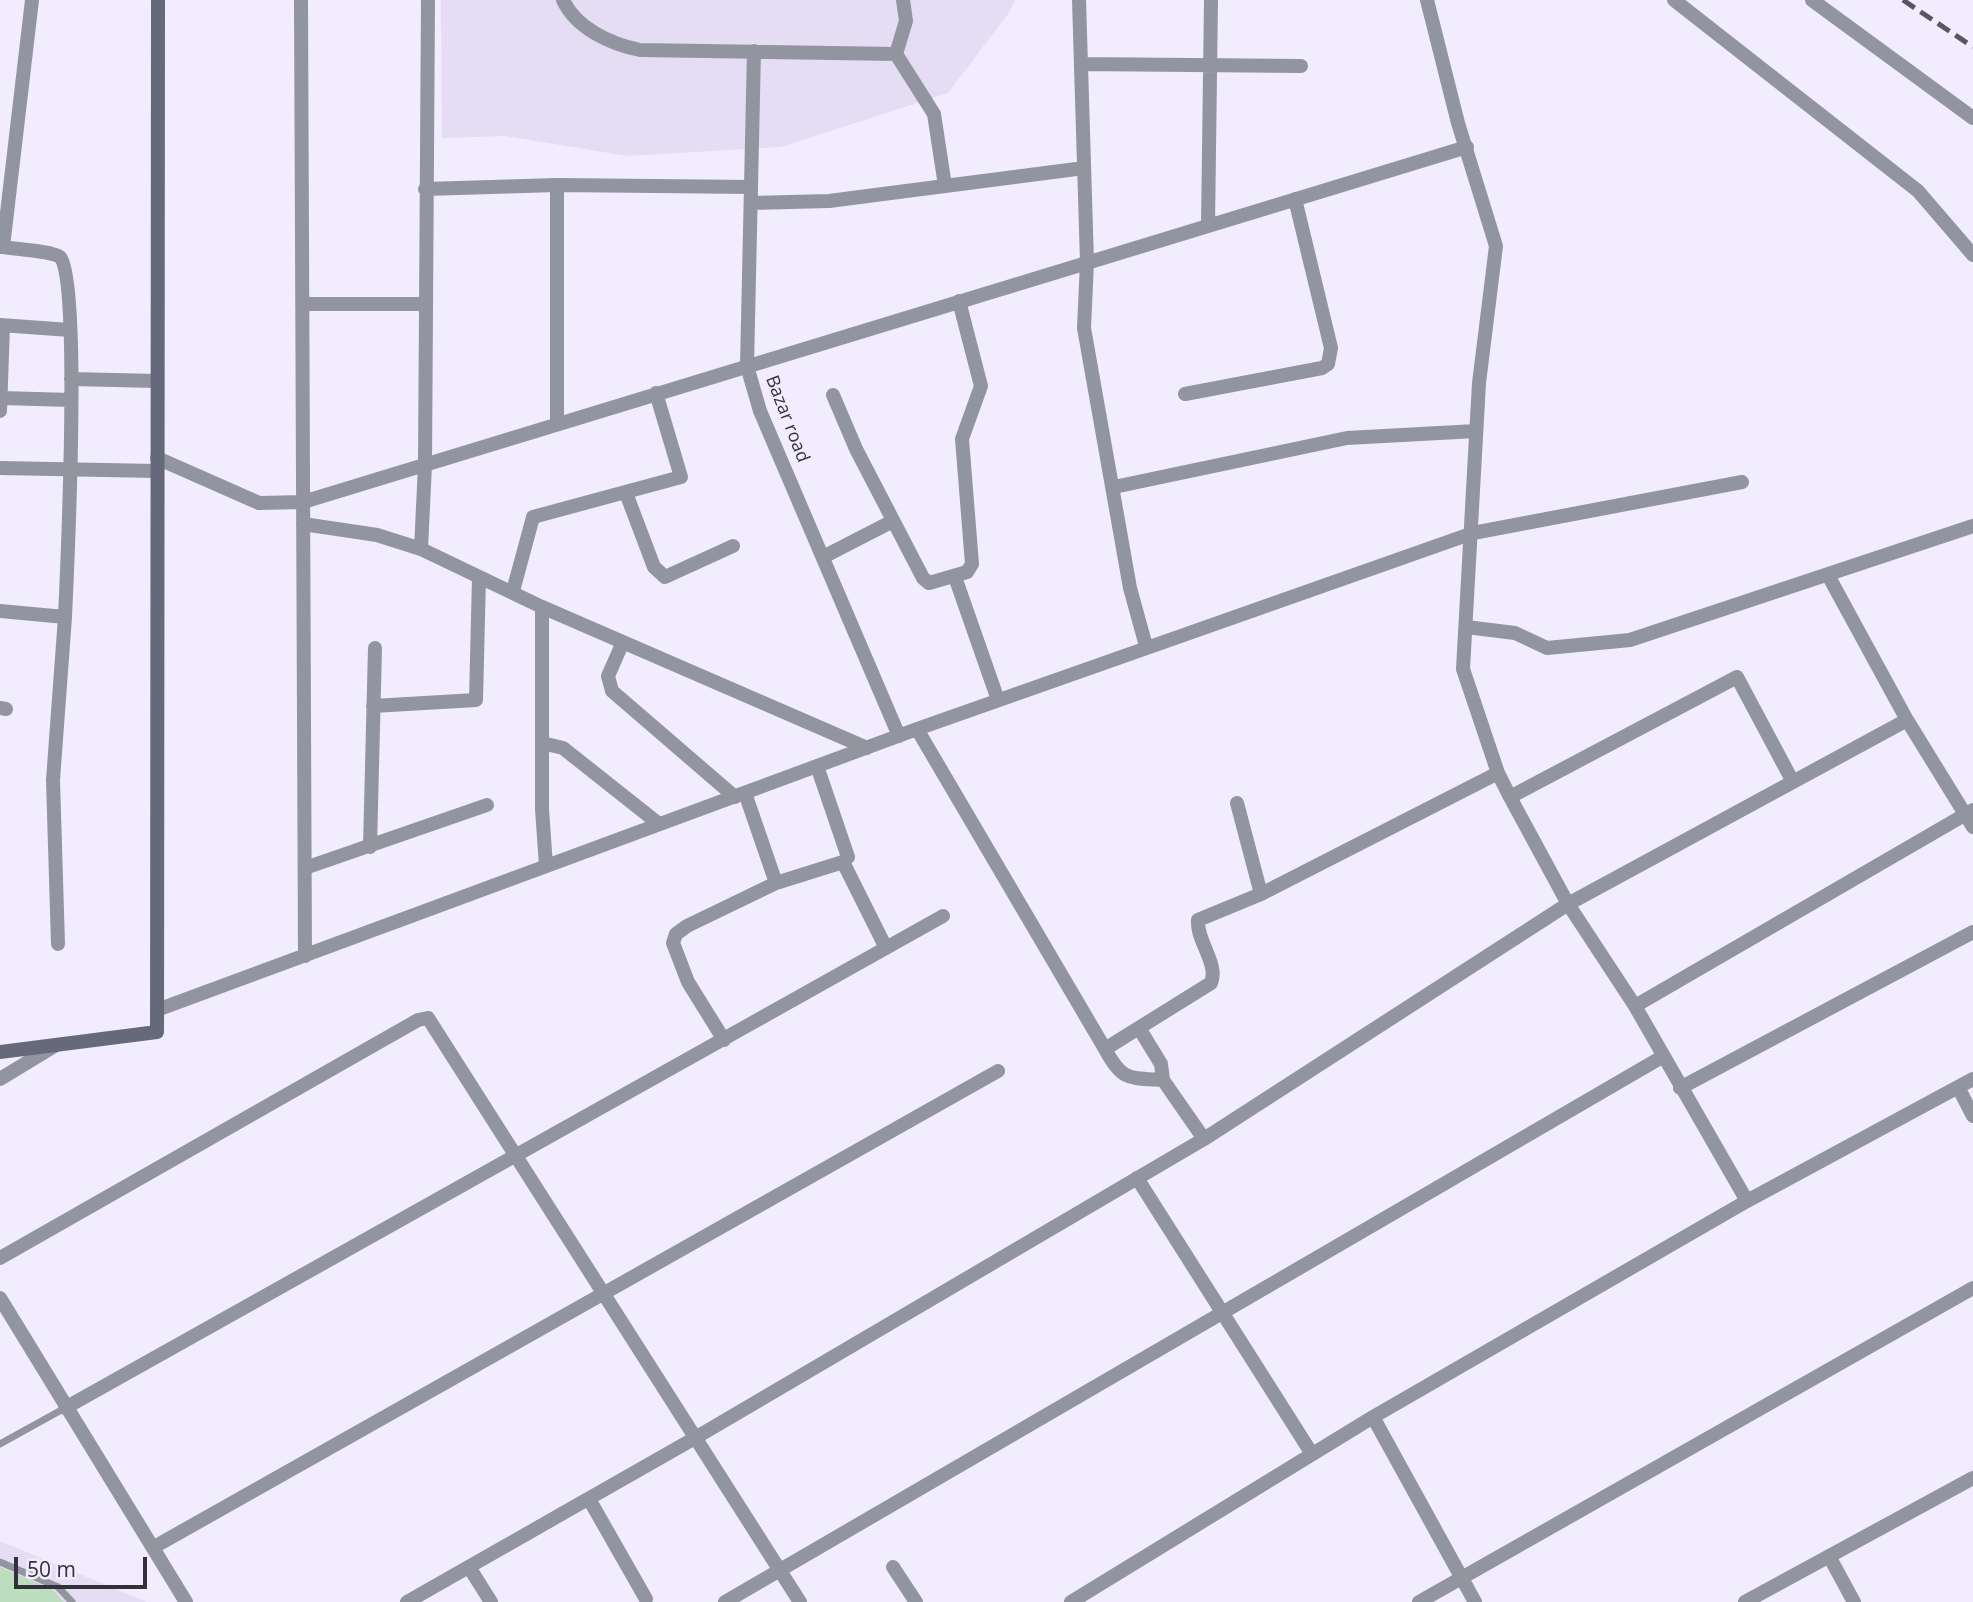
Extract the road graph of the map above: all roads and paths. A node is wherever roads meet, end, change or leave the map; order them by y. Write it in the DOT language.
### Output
graph roads {
  1 [pos="32,0"];
  2 [pos="158,0"];
  3 [pos="301,0"];
  4 [pos="428,0"];
  5 [pos="563,0"];
  6 [pos="903,0"];
  7 [pos="1079,0"];
  8 [pos="1211,0"];
  9 [pos="1427,0"];
  10 [pos="1674,0"];
  11 [pos="1812,0"];
  12 [pos="754,51"];
  13 [pos="896,54"];
  14 [pos="1081,64"];
  15 [pos="1210,65"];
  16 [pos="1301,66"];
  17 [pos="1973,118"];
  18 [pos="1467,147"];
  19 [pos="1084,168"];
  20 [pos="557,185"];
  21 [pos="945,186"];
  22 [pos="751,187"];
  23 [pos="425,189"];
  24 [pos="1295,199"];
  25 [pos="751,203"];
  26 [pos="1208,226"];
  27 [pos="1,247"];
  28 [pos="1973,255"];
  29 [pos="1087,262"];
  30 [pos="958,301"];
  31 [pos="302,304"];
  32 [pos="425,304"];
  33 [pos="2,326"];
  34 [pos="70,330"];
  35 [pos="747,366"];
  36 [pos="71,379"];
  37 [pos="157,382"];
  38 [pos="656,393"];
  39 [pos="1185,394"];
  40 [pos="834,395"];
  41 [pos="1,398"];
  42 [pos="71,400"];
  43 [pos="0,411"];
  44 [pos="557,424"];
  45 [pos="1476,431"];
  46 [pos="156,465"];
  47 [pos="425,465"];
  48 [pos="0,468"];
  49 [pos="72,469"];
  50 [pos="1742,482"];
  51 [pos="1114,486"];
  52 [pos="626,493"];
  53 [pos="303,502"];
  54 [pos="893,520"];
  55 [pos="303,524"];
  56 [pos="1973,526"];
  57 [pos="1473,533"];
  58 [pos="733,546"];
  59 [pos="421,550"];
  60 [pos="823,557"];
  61 [pos="1829,576"];
  62 [pos="479,577"];
  63 [pos="955,578"];
  64 [pos="513,591"];
  65 [pos="542,607"];
  66 [pos="0,611"];
  67 [pos="65,617"];
  68 [pos="1466,627"];
  69 [pos="623,642"];
  70 [pos="1146,646"];
  71 [pos="375,648"];
  72 [pos="998,700"];
  73 [pos="373,706"];
  74 [pos="1907,720"];
  75 [pos="917,729"];
  76 [pos="899,736"];
  77 [pos="542,743"];
  78 [pos="867,748"];
  79 [pos="817,766"];
  80 [pos="1498,774"];
  81 [pos="1794,782"];
  82 [pos="740,795"];
  83 [pos="1510,797"];
  84 [pos="1237,803"];
  85 [pos="487,805"];
  86 [pos="1970,817"];
  87 [pos="659,824"];
  88 [pos="370,847"];
  89 [pos="843,862"];
  90 [pos="546,866"];
  91 [pos="305,867"];
  92 [pos="776,883"];
  93 [pos="1261,894"];
  94 [pos="1568,904"];
  95 [pos="943,916"];
  96 [pos="1973,932"];
  97 [pos="58,944"];
  98 [pos="886,948"];
  99 [pos="305,956"];
  100 [pos="1636,1006"];
  101 [pos="157,1010"];
  102 [pos="1139,1028"];
  103 [pos="723,1040"];
  104 [pos="57,1045"];
  105 [pos="1105,1049"];
  106 [pos="0,1052"];
  107 [pos="1662,1057"];
  108 [pos="998,1070"];
  109 [pos="0,1079"];
  110 [pos="1973,1079"];
  111 [pos="1163,1080"];
  112 [pos="1958,1087"];
  113 [pos="1680,1088"];
  114 [pos="1973,1115"];
  115 [pos="1204,1139"];
  116 [pos="514,1158"];
  117 [pos="1137,1178"];
  118 [pos="1747,1201"];
  119 [pos="0,1258"];
  120 [pos="1973,1287"];
  121 [pos="604,1294"];
  122 [pos="0,1298"];
  123 [pos="1223,1313"];
  124 [pos="65,1408"];
  125 [pos="1373,1418"];
  126 [pos="695,1438"];
  127 [pos="0,1444"];
  128 [pos="1312,1454"];
  129 [pos="1973,1478"];
  130 [pos="589,1499"];
  131 [pos="154,1547"];
  132 [pos="1829,1556"];
  133 [pos="0,1562"];
  134 [pos="469,1567"];
  135 [pos="893,1567"];
  136 [pos="780,1571"];
  137 [pos="1460,1576"];
  138 [pos="646,1599"];
  139 [pos="1078,1600"];
  140 [pos="72,1602"];
  141 [pos="186,1602"];
  142 [pos="407,1602"];
  143 [pos="491,1602"];
  144 [pos="725,1602"];
  145 [pos="800,1602"];
  146 [pos="916,1602"];
  147 [pos="1419,1602"];
  148 [pos="1475,1602"];
  149 [pos="1745,1602"];
  150 [pos="1854,1602"];
  1 -- 27 [label="street"];
  2 -- 37 [label="street"];
  3 -- 31 [label="street"];
  4 -- 23 [label="street"];
  5 -- 12 [label="street"];
  6 -- 13 [label="street"];
  7 -- 14 [label="street"];
  8 -- 15 [label="street"];
  9 -- 18 [label="street"];
  10 -- 28 [label="street"];
  11 -- 17 [label="street"];
  12 -- 13 [label="street"];
  12 -- 22 [label="street, Bazar road"];
  13 -- 21 [label="street"];
  14 -- 15 [label="street"];
  14 -- 19 [label="street"];
  15 -- 16 [label="street"];
  15 -- 26 [label="street"];
  18 -- 24 [label="street"];
  18 -- 45 [label="street"];
  19 -- 21 [label="street"];
  19 -- 29 [label="street"];
  20 -- 22 [label="street"];
  20 -- 23 [label="street"];
  20 -- 44 [label="street"];
  21 -- 25 [label="street"];
  22 -- 25 [label="street, Bazar road"];
  23 -- 32 [label="street"];
  24 -- 26 [label="street"];
  24 -- 39 [label="street"];
  25 -- 35 [label="street, Bazar road"];
  26 -- 29 [label="street"];
  27 -- 34 [label="street"];
  29 -- 30 [label="street"];
  29 -- 51 [label="street"];
  30 -- 35 [label="street"];
  30 -- 63 [label="street"];
  31 -- 32 [label="street"];
  31 -- 53 [label="street"];
  32 -- 47 [label="street"];
  33 -- 34 [label="street"];
  33 -- 41 [label="street"];
  34 -- 36 [label="street"];
  35 -- 38 [label="street"];
  35 -- 60 [label="street, Bazar road"];
  36 -- 37 [label="street"];
  36 -- 42 [label="street"];
  37 -- 46 [label="street"];
  38 -- 44 [label="street"];
  38 -- 52 [label="street"];
  40 -- 54 [label="street"];
  41 -- 42 [label="street"];
  41 -- 43 [label="street"];
  42 -- 49 [label="street"];
  44 -- 47 [label="street"];
  45 -- 51 [label="street"];
  45 -- 57 [label="street"];
  46 -- 49 [label="street"];
  46 -- 53 [label="street"];
  46 -- 101 [label="street"];
  47 -- 53 [label="street"];
  47 -- 59 [label="street"];
  48 -- 49 [label="street"];
  49 -- 67 [label="street"];
  50 -- 57 [label="street"];
  51 -- 70 [label="street"];
  52 -- 58 [label="street"];
  52 -- 64 [label="street"];
  53 -- 55 [label="street"];
  54 -- 60 [label="street"];
  54 -- 63 [label="street"];
  55 -- 59 [label="street"];
  55 -- 91 [label="street"];
  56 -- 61 [label="street"];
  57 -- 68 [label="street"];
  57 -- 70 [label="street"];
  59 -- 62 [label="street"];
  60 -- 76 [label="street, Bazar road"];
  61 -- 68 [label="street"];
  61 -- 74 [label="street"];
  62 -- 64 [label="street"];
  62 -- 73 [label="street"];
  63 -- 72 [label="street"];
  64 -- 65 [label="street"];
  65 -- 69 [label="street"];
  65 -- 77 [label="street"];
  66 -- 67 [label="street"];
  67 -- 97 [label="street"];
  68 -- 80 [label="street"];
  69 -- 78 [label="street"];
  69 -- 82 [label="street"];
  70 -- 72 [label="street"];
  71 -- 73 [label="street"];
  72 -- 75 [label="street"];
  73 -- 88 [label="street"];
  74 -- 81 [label="street"];
  74 -- 86 [label="street"];
  75 -- 76 [label="street"];
  75 -- 105 [label="street"];
  76 -- 78 [label="street"];
  77 -- 87 [label="street"];
  77 -- 90 [label="street"];
  78 -- 79 [label="street"];
  79 -- 82 [label="street"];
  79 -- 89 [label="street"];
  80 -- 83 [label="street"];
  80 -- 93 [label="street"];
  81 -- 83 [label="street"];
  81 -- 94 [label="street"];
  82 -- 87 [label="street"];
  82 -- 92 [label="street"];
  83 -- 94 [label="street"];
  84 -- 93 [label="street"];
  85 -- 88 [label="street"];
  86 -- 100 [label="street"];
  87 -- 90 [label="street"];
  88 -- 91 [label="street"];
  89 -- 92 [label="street"];
  89 -- 98 [label="street"];
  90 -- 99 [label="street"];
  91 -- 99 [label="street"];
  92 -- 103 [label="street"];
  93 -- 102 [label="street"];
  94 -- 100 [label="street"];
  94 -- 115 [label="street"];
  95 -- 98 [label="street"];
  96 -- 113 [label="street"];
  98 -- 103 [label="street"];
  99 -- 101 [label="street"];
  100 -- 107 [label="street"];
  101 -- 104 [label="street"];
  102 -- 105 [label="street"];
  102 -- 111 [label="street"];
  103 -- 116 [label="street"];
  104 -- 106 [label="street"];
  104 -- 109 [label="street"];
  105 -- 111 [label="street"];
  107 -- 113 [label="street"];
  107 -- 123 [label="street"];
  108 -- 121 [label="street"];
  110 -- 112 [label="street"];
  111 -- 115 [label="street"];
  112 -- 114 [label="street"];
  112 -- 118 [label="street"];
  113 -- 118 [label="street"];
  115 -- 117 [label="street"];
  116 -- 119 [label="street"];
  116 -- 121 [label="street"];
  116 -- 124 [label="street"];
  117 -- 123 [label="street"];
  117 -- 126 [label="street"];
  118 -- 125 [label="street"];
  120 -- 137 [label="street"];
  121 -- 126 [label="street"];
  121 -- 131 [label="street"];
  122 -- 124 [label="street"];
  123 -- 128 [label="street"];
  123 -- 136 [label="street"];
  124 -- 127 [label="lane"];
  124 -- 131 [label="street"];
  125 -- 128 [label="street"];
  125 -- 137 [label="street"];
  126 -- 130 [label="street"];
  126 -- 136 [label="street"];
  128 -- 139 [label="street"];
  129 -- 132 [label="street"];
  130 -- 134 [label="street"];
  130 -- 138 [label="street"];
  131 -- 141 [label="street"];
  132 -- 149 [label="street"];
  132 -- 150 [label="street"];
  133 -- 140 [label="lane"];
  134 -- 142 [label="street"];
  134 -- 143 [label="street"];
  135 -- 146 [label="street"];
  136 -- 144 [label="street"];
  136 -- 145 [label="street"];
  137 -- 147 [label="street"];
  137 -- 148 [label="street"];
}
